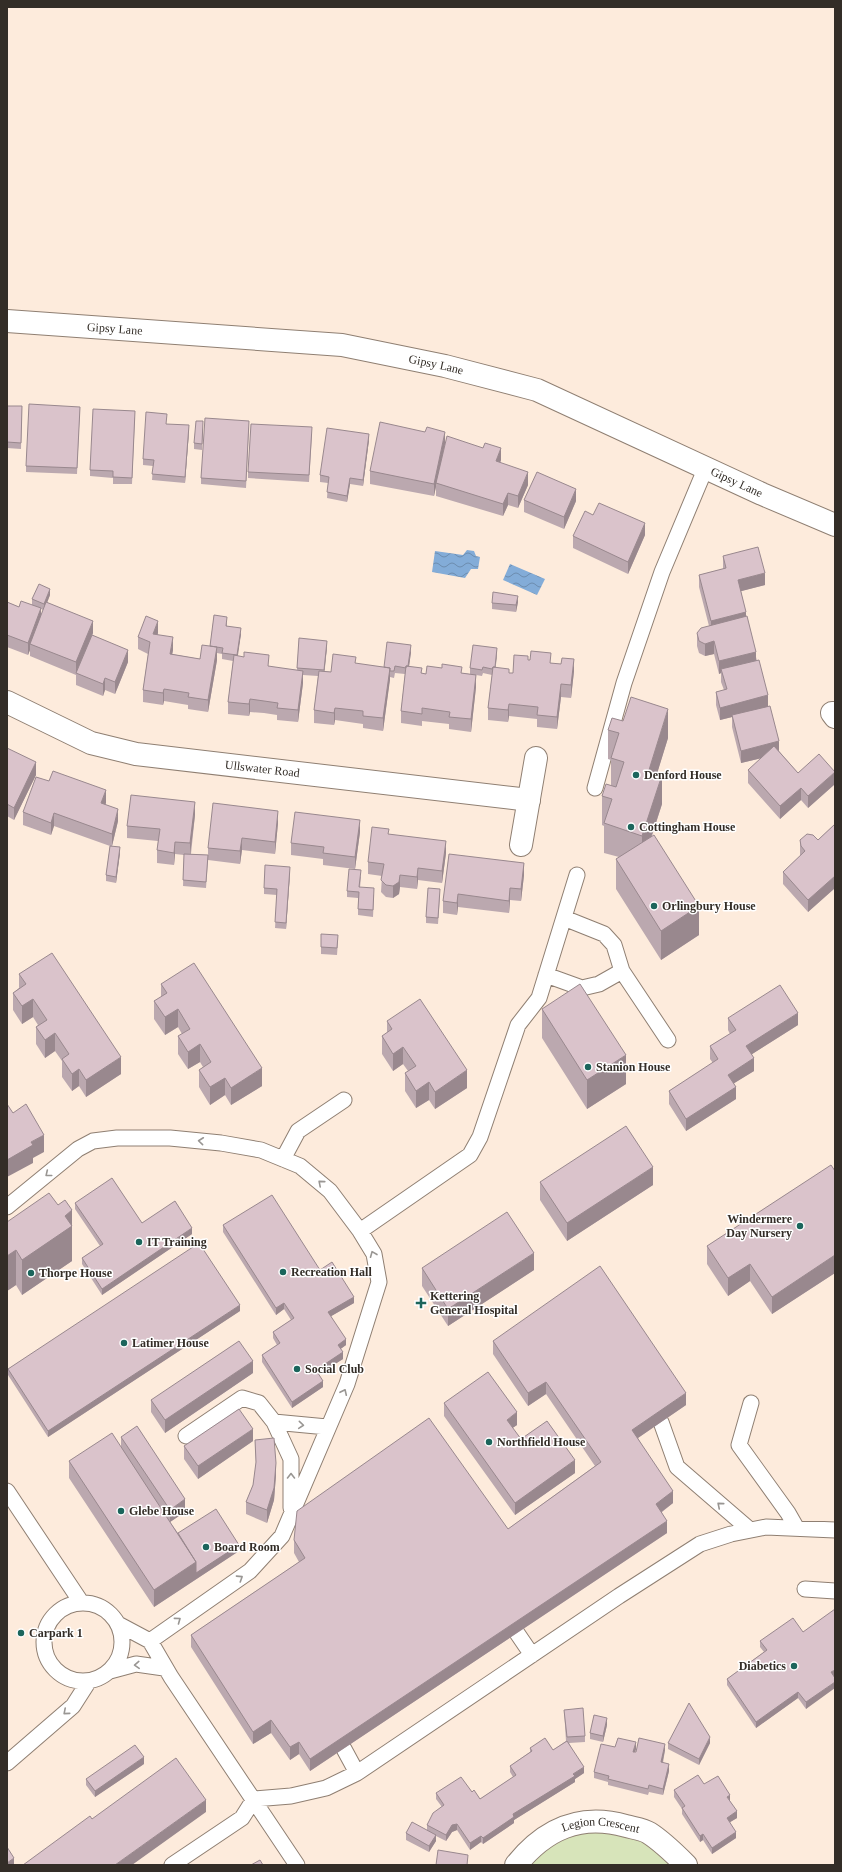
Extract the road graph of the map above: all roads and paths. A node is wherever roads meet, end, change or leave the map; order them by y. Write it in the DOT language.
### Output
graph roads {
  1 [pos="7,321"];
  2 [pos="706,467"];
  3 [pos="835,525"];
  4 [pos="7,702"];
  5 [pos="536,758"];
  6 [pos="595,788"];
  7 [pos="528,800"];
  8 [pos="521,845"];
  9 [pos="577,875"];
  10 [pos="564,918"];
  11 [pos="622,971"];
  12 [pos="546,975"];
  13 [pos="668,1040"];
  14 [pos="344,1100"];
  15 [pos="283,1159"];
  16 [pos="7,1207"];
  17 [pos="360,1230"];
  18 [pos="751,1403"];
  19 [pos="274,1422"];
  20 [pos="661,1422"];
  21 [pos="327,1427"];
  22 [pos="186,1436"];
  23 [pos="7,1491"];
  24 [pos="290,1515"];
  25 [pos="796,1528"];
  26 [pos="750,1530"];
  27 [pos="835,1530"];
  28 [pos="805,1589"];
  29 [pos="835,1591"];
  30 [pos="81,1602"];
  31 [pos="120,1625"];
  32 [pos="517,1633"];
  33 [pos="150,1641"];
  34 [pos="532,1655"];
  35 [pos="164,1668"];
  36 [pos="110,1671"];
  37 [pos="89,1680"];
  38 [pos="344,1749"];
  39 [pos="7,1763"];
  40 [pos="357,1774"];
  41 [pos="254,1799"];
  42 [pos="172,1865"];
  43 [pos="297,1865"];
  44 [pos="516,1865"];
  45 [pos="686,1865"];
  1 -- 2 [label="main road, Gipsy Lane"];
  2 -- 3 [label="main road, Gipsy Lane"];
  2 -- 6 [label="lane"];
  4 -- 7 [label="main road, Ullswater Road"];
  5 -- 7 [label="main road"];
  7 -- 8 [label="main road"];
  9 -- 10 [label="lane"];
  10 -- 11 [label="lane"];
  10 -- 12 [label="lane"];
  11 -- 12 [label="lane"];
  11 -- 13 [label="lane"];
  12 -- 17 [label="lane"];
  14 -- 15 [label="lane"];
  15 -- 16 [label="lane, one-way"];
  17 -- 15 [label="lane, one-way"];
  21 -- 17 [label="lane, one-way"];
  18 -- 25 [label="lane"];
  19 -- 21 [label="lane, one-way"];
  19 -- 22 [label="lane"];
  24 -- 19 [label="lane, one-way"];
  26 -- 20 [label="lane, one-way"];
  21 -- 24 [label="lane"];
  23 -- 30 [label="lane"];
  33 -- 24 [label="lane, one-way"];
  25 -- 26 [label="lane"];
  25 -- 27 [label="lane"];
  26 -- 34 [label="lane"];
  28 -- 29 [label="lane"];
  30 -- 31 [label="lane"];
  30 -- 37 [label="lane"];
  31 -- 33 [label="lane"];
  31 -- 36 [label="lane"];
  32 -- 34 [label="lane"];
  33 -- 35 [label="lane"];
  34 -- 40 [label="lane"];
  35 -- 36 [label="lane, one-way"];
  35 -- 41 [label="lane"];
  36 -- 37 [label="lane"];
  37 -- 39 [label="lane, one-way"];
  38 -- 40 [label="lane"];
  40 -- 41 [label="lane"];
  41 -- 42 [label="lane"];
  41 -- 43 [label="lane"];
  44 -- 45 [label="main road, Legion Crescent"];
}
